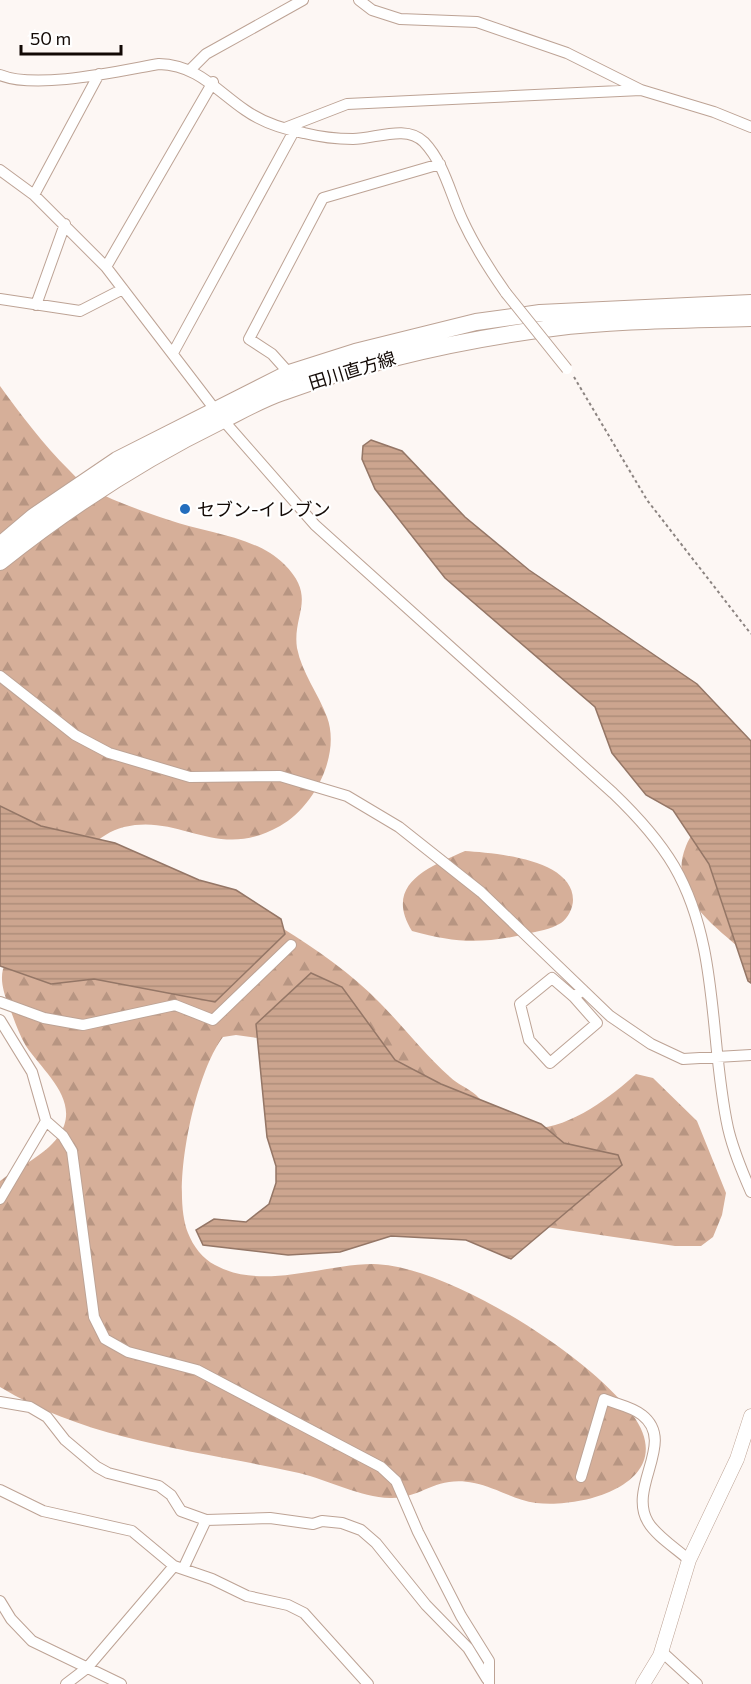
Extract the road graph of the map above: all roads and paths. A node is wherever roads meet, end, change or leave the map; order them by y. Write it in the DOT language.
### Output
graph roads {
  1 [pos="303,0"];
  2 [pos="359,0"];
  3 [pos="190,70"];
  4 [pos="99,74"];
  5 [pos="0,75"];
  6 [pos="213,82"];
  7 [pos="641,90"];
  8 [pos="751,127"];
  9 [pos="289,129"];
  10 [pos="440,164"];
  11 [pos="0,170"];
  12 [pos="34,195"];
  13 [pos="65,224"];
  14 [pos="106,267"];
  15 [pos="123,289"];
  16 [pos="0,299"];
  17 [pos="751,303"];
  18 [pos="36,305"];
  19 [pos="751,318"];
  20 [pos="173,353"];
  21 [pos="567,369"];
  22 [pos="289,373"];
  23 [pos="220,414"];
  24 [pos="0,545"];
  25 [pos="0,562"];
  26 [pos="751,634"];
  27 [pos="0,676"];
  28 [pos="291,945"];
  29 [pos="579,993"];
  30 [pos="0,1002"];
  31 [pos="0,1020"];
  32 [pos="751,1055"];
  33 [pos="718,1058"];
  34 [pos="46,1121"];
  35 [pos="751,1192"];
  36 [pos="0,1199"];
  37 [pos="0,1402"];
  38 [pos="751,1416"];
  39 [pos="581,1477"];
  40 [pos="0,1490"];
  41 [pos="206,1520"];
  42 [pos="688,1560"];
  43 [pos="178,1567"];
  44 [pos="0,1601"];
  45 [pos="661,1652"];
  46 [pos="87,1668"];
  47 [pos="488,1682"];
  48 [pos="66,1684"];
  49 [pos="121,1684"];
  50 [pos="368,1684"];
  51 [pos="643,1684"];
  52 [pos="697,1684"];
  1 -- 3 [label="street"];
  2 -- 7 [label="street"];
  3 -- 4 [label="street"];
  3 -- 6 [label="street"];
  4 -- 5 [label="street"];
  4 -- 12 [label="street"];
  6 -- 9 [label="street"];
  6 -- 14 [label="street"];
  7 -- 8 [label="street"];
  7 -- 9 [label="street"];
  9 -- 10 [label="street"];
  9 -- 20 [label="street"];
  10 -- 21 [label="street, bridge"];
  10 -- 22 [label="street"];
  11 -- 12 [label="street"];
  12 -- 13 [label="street"];
  13 -- 14 [label="street"];
  13 -- 18 [label="street"];
  14 -- 15 [label="street"];
  15 -- 18 [label="street"];
  15 -- 20 [label="street"];
  16 -- 18 [label="street"];
  17 -- 22 [label="main road, 田川直方線"];
  19 -- 23 [label="main road, 田川直方線"];
  20 -- 23 [label="street"];
  21 -- 26 [label="path"];
  22 -- 23 [label="main road, 田川直方線"];
  23 -- 24 [label="main road, 田川直方線"];
  23 -- 25 [label="main road, 田川直方線"];
  23 -- 33 [label="street"];
  27 -- 29 [label="street"];
  28 -- 30 [label="street"];
  29 -- 29 [label="street"];
  29 -- 33 [label="street"];
  31 -- 34 [label="street"];
  32 -- 33 [label="street"];
  33 -- 35 [label="street"];
  34 -- 36 [label="street"];
  34 -- 47 [label="street"];
  37 -- 41 [label="street"];
  38 -- 42 [label="street"];
  39 -- 42 [label="street"];
  40 -- 43 [label="street"];
  41 -- 43 [label="street"];
  41 -- 47 [label="street"];
  42 -- 45 [label="street"];
  43 -- 46 [label="street"];
  43 -- 50 [label="street"];
  44 -- 46 [label="street"];
  45 -- 51 [label="street"];
  45 -- 52 [label="street"];
  46 -- 48 [label="street"];
  46 -- 49 [label="street"];
}
